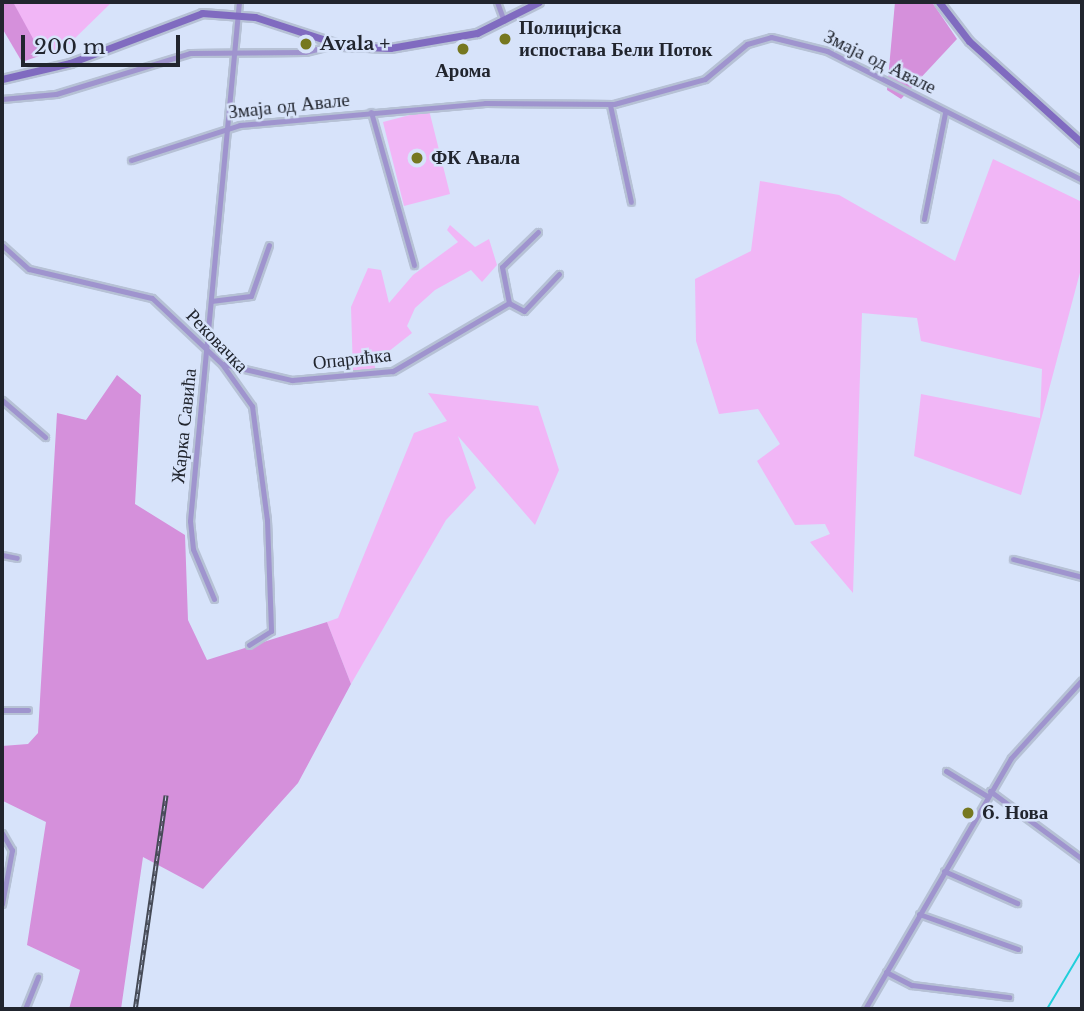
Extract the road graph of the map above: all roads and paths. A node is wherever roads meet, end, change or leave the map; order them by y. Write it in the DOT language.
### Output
graph roads {
  1 [pos="239,2"];
  2 [pos="497,2"];
  3 [pos="539,2"];
  4 [pos="939,2"];
  5 [pos="238,14"];
  6 [pos="504,21"];
  7 [pos="336,44"];
  8 [pos="236,51"];
  9 [pos="2,79"];
  10 [pos="2,99"];
  11 [pos="610,105"];
  12 [pos="371,112"];
  13 [pos="945,113"];
  14 [pos="228,126"];
  15 [pos="1082,143"];
  16 [pos="131,160"];
  17 [pos="1082,180"];
  18 [pos="631,202"];
  19 [pos="924,219"];
  20 [pos="538,232"];
  21 [pos="2,245"];
  22 [pos="269,246"];
  23 [pos="414,265"];
  24 [pos="559,274"];
  25 [pos="211,301"];
  26 [pos="509,303"];
  27 [pos="207,351"];
  28 [pos="222,364"];
  29 [pos="2,400"];
  30 [pos="45,437"];
  31 [pos="2,555"];
  32 [pos="17,558"];
  33 [pos="1013,559"];
  34 [pos="1082,577"];
  35 [pos="214,598"];
  36 [pos="249,645"];
  37 [pos="1082,680"];
  38 [pos="2,710"];
  39 [pos="28,710"];
  40 [pos="946,771"];
  41 [pos="988,793"];
  42 [pos="2,833"];
  43 [pos="1082,859"];
  44 [pos="944,870"];
  45 [pos="2,904"];
  46 [pos="1017,904"];
  47 [pos="919,914"];
  48 [pos="1018,949"];
  49 [pos="886,972"];
  50 [pos="38,976"];
  51 [pos="1009,997"];
  52 [pos="870,1001"];
  53 [pos="25,1009"];
  54 [pos="865,1009"];
  55 [pos="876,1009"];
  1 -- 5 [label="street, Жарка Савића"];
  2 -- 6 [label="street"];
  3 -- 6 [label="main road"];
  4 -- 15 [label="main road"];
  5 -- 7 [label="main road"];
  5 -- 8 [label="street, Жарка Савића"];
  5 -- 9 [label="main road"];
  6 -- 7 [label="main road"];
  7 -- 8 [label="street"];
  8 -- 10 [label="street"];
  8 -- 14 [label="street, Жарка Савића"];
  11 -- 12 [label="street, Змаја од Авале"];
  11 -- 13 [label="street, Змаја од Авале"];
  11 -- 18 [label="street"];
  12 -- 14 [label="street, Змаја од Авале"];
  12 -- 23 [label="street, Змаја од Авале"];
  13 -- 17 [label="street, Змаја од Авале"];
  13 -- 19 [label="street"];
  14 -- 16 [label="street, Змаја од Авале"];
  14 -- 25 [label="street, Жарка Савића"];
  20 -- 26 [label="street"];
  21 -- 27 [label="street, Рековачка"];
  22 -- 25 [label="street"];
  24 -- 26 [label="street, Опарићка"];
  25 -- 27 [label="street, Жарка Савића"];
  26 -- 28 [label="street, Опарићка"];
  27 -- 28 [label="street, Рековачка"];
  27 -- 35 [label="street, Жарка Савића"];
  28 -- 36 [label="street, Рековачка"];
  29 -- 30 [label="street"];
  31 -- 32 [label="street"];
  33 -- 34 [label="street"];
  37 -- 41 [label="street"];
  38 -- 39 [label="street"];
  40 -- 41 [label="street"];
  41 -- 43 [label="street"];
  41 -- 44 [label="street"];
  42 -- 45 [label="street"];
  44 -- 46 [label="street"];
  44 -- 47 [label="street"];
  47 -- 48 [label="street"];
  47 -- 49 [label="street"];
  49 -- 51 [label="street"];
  49 -- 52 [label="street"];
  50 -- 53 [label="street"];
  52 -- 54 [label="street"];
  52 -- 55 [label="street"];
}
